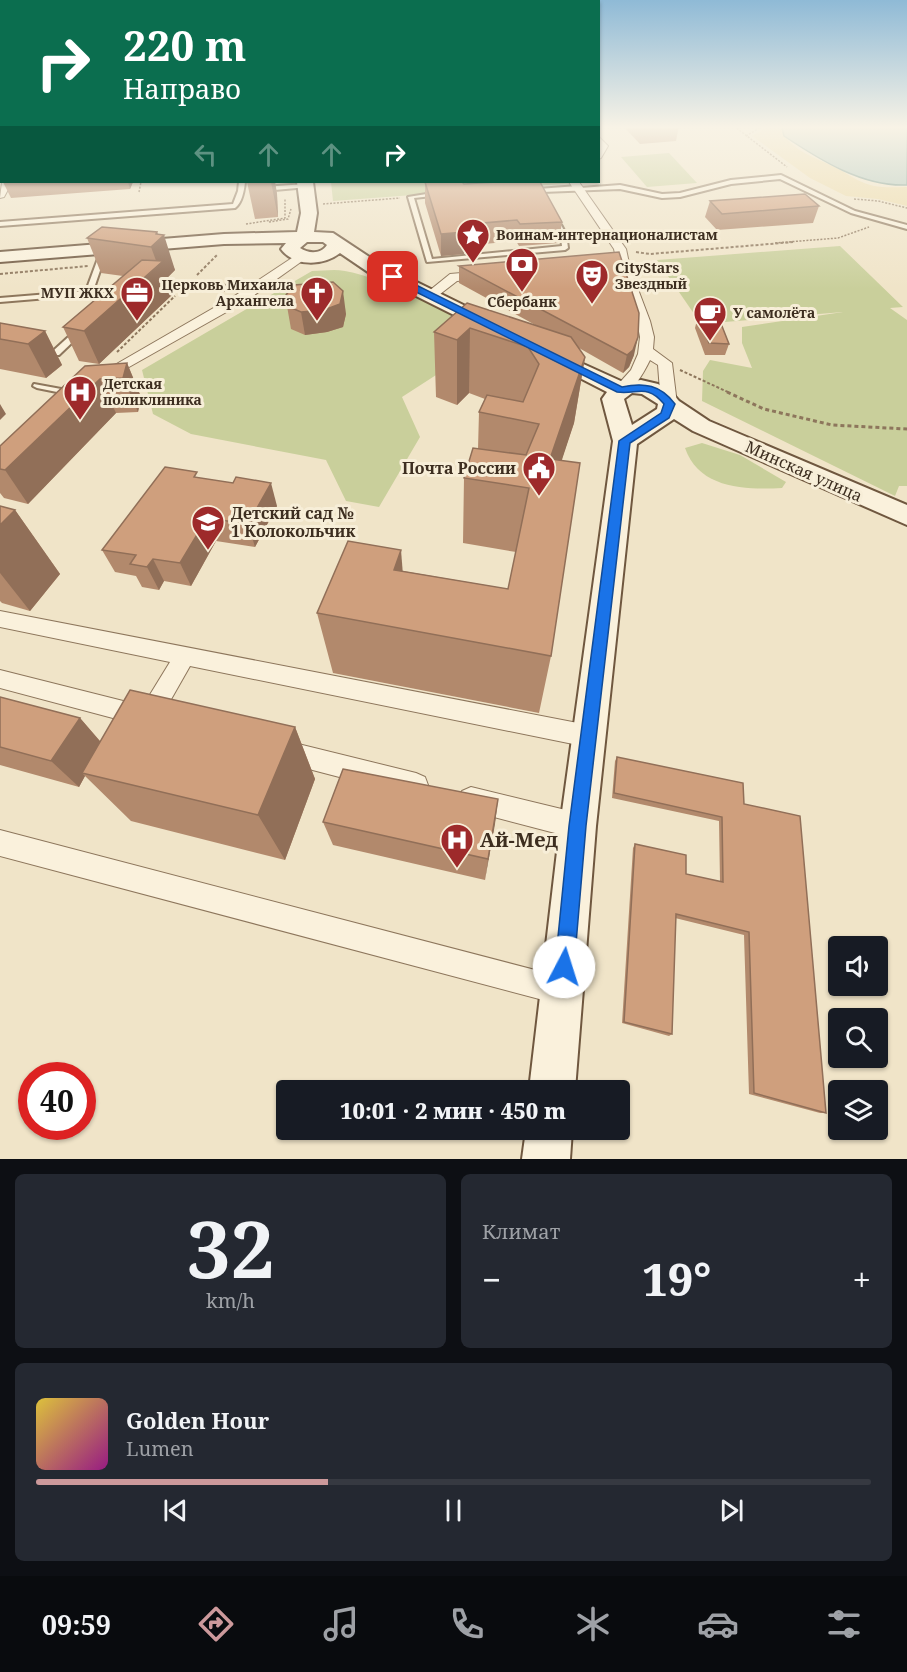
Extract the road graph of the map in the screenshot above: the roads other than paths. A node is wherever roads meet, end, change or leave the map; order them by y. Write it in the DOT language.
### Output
graph roads {
  1 [pos="750,180"];
  2 [pos="787,180"];
  3 [pos="242,183"];
  4 [pos="305,184"];
  5 [pos="577,186"];
  6 [pos="242,191"];
  7 [pos="443,194"];
  8 [pos="543,200"];
  9 [pos="548,209"];
  10 [pos="309,213"];
  11 [pos="0,224"];
  12 [pos="907,227"];
  13 [pos="304,237"];
  14 [pos="224,239"];
  15 [pos="332,241"];
  16 [pos="105,248"];
  17 [pos="303,254"];
  18 [pos="0,257"];
  19 [pos="374,268"];
  20 [pos="502,273"];
  21 [pos="146,289"];
  22 [pos="253,290"];
  23 [pos="90,292"];
  24 [pos="430,296"];
  25 [pos="117,299"];
  26 [pos="0,300"];
  27 [pos="82,330"];
  28 [pos="508,334"];
  29 [pos="529,344"];
  30 [pos="647,352"];
  31 [pos="56,353"];
  32 [pos="87,385"];
  33 [pos="38,386"];
  34 [pos="56,405"];
  35 [pos="667,411"];
  36 [pos="621,414"];
  37 [pos="907,516"];
  38 [pos="0,619"];
  39 [pos="185,656"];
  40 [pos="0,679"];
  41 [pos="149,717"];
  42 [pos="172,723"];
  43 [pos="588,736"];
  44 [pos="265,747"];
  45 [pos="578,826"];
  46 [pos="0,843"];
  47 [pos="562,991"];
  48 [pos="553,1080"];
  49 [pos="548,1140"];
  50 [pos="546,1159"];
  1 -- 5 [label="lane"];
  2 -- 12 [label="lane"];
  3 -- 6 [label="lane"];
  4 -- 6 [label="lane"];
  4 -- 10 [label="street"];
  5 -- 8 [label="lane"];
  5 -- 30 [label="street"];
  6 -- 11 [label="lane"];
  7 -- 9 [label="lane"];
  10 -- 13 [label="street"];
  10 -- 15 [label="street"];
  13 -- 14 [label="street"];
  13 -- 15 [label="street"];
  13 -- 17 [label="street"];
  14 -- 16 [label="street"];
  14 -- 17 [label="street"];
  15 -- 17 [label="street"];
  15 -- 19 [label="street"];
  16 -- 18 [label="street"];
  16 -- 23 [label="lane"];
  17 -- 19 [label="street"];
  17 -- 22 [label="street"];
  19 -- 24 [label="street"];
  20 -- 24 [label="street"];
  21 -- 22 [label="lane"];
  22 -- 32 [label="street"];
  23 -- 25 [label="lane"];
  23 -- 26 [label="lane"];
  24 -- 28 [label="street"];
  27 -- 31 [label="lane"];
  29 -- 36 [label="street"];
  30 -- 35 [label="street"];
  30 -- 36 [label="street"];
  32 -- 33 [label="lane"];
  32 -- 34 [label="street"];
  35 -- 36 [label="street"];
  35 -- 36 [label="street, Минская улица"];
  35 -- 37 [label="street, Минская улица"];
  36 -- 43 [label="street"];
  38 -- 39 [label="street"];
  39 -- 41 [label="street"];
  39 -- 43 [label="street"];
  40 -- 41 [label="street"];
  41 -- 42 [label="street"];
  43 -- 45 [label="street"];
  44 -- 45 [label="street"];
  45 -- 47 [label="street"];
  46 -- 47 [label="street"];
  47 -- 48 [label="street"];
  49 -- 50 [label="street"];
}
